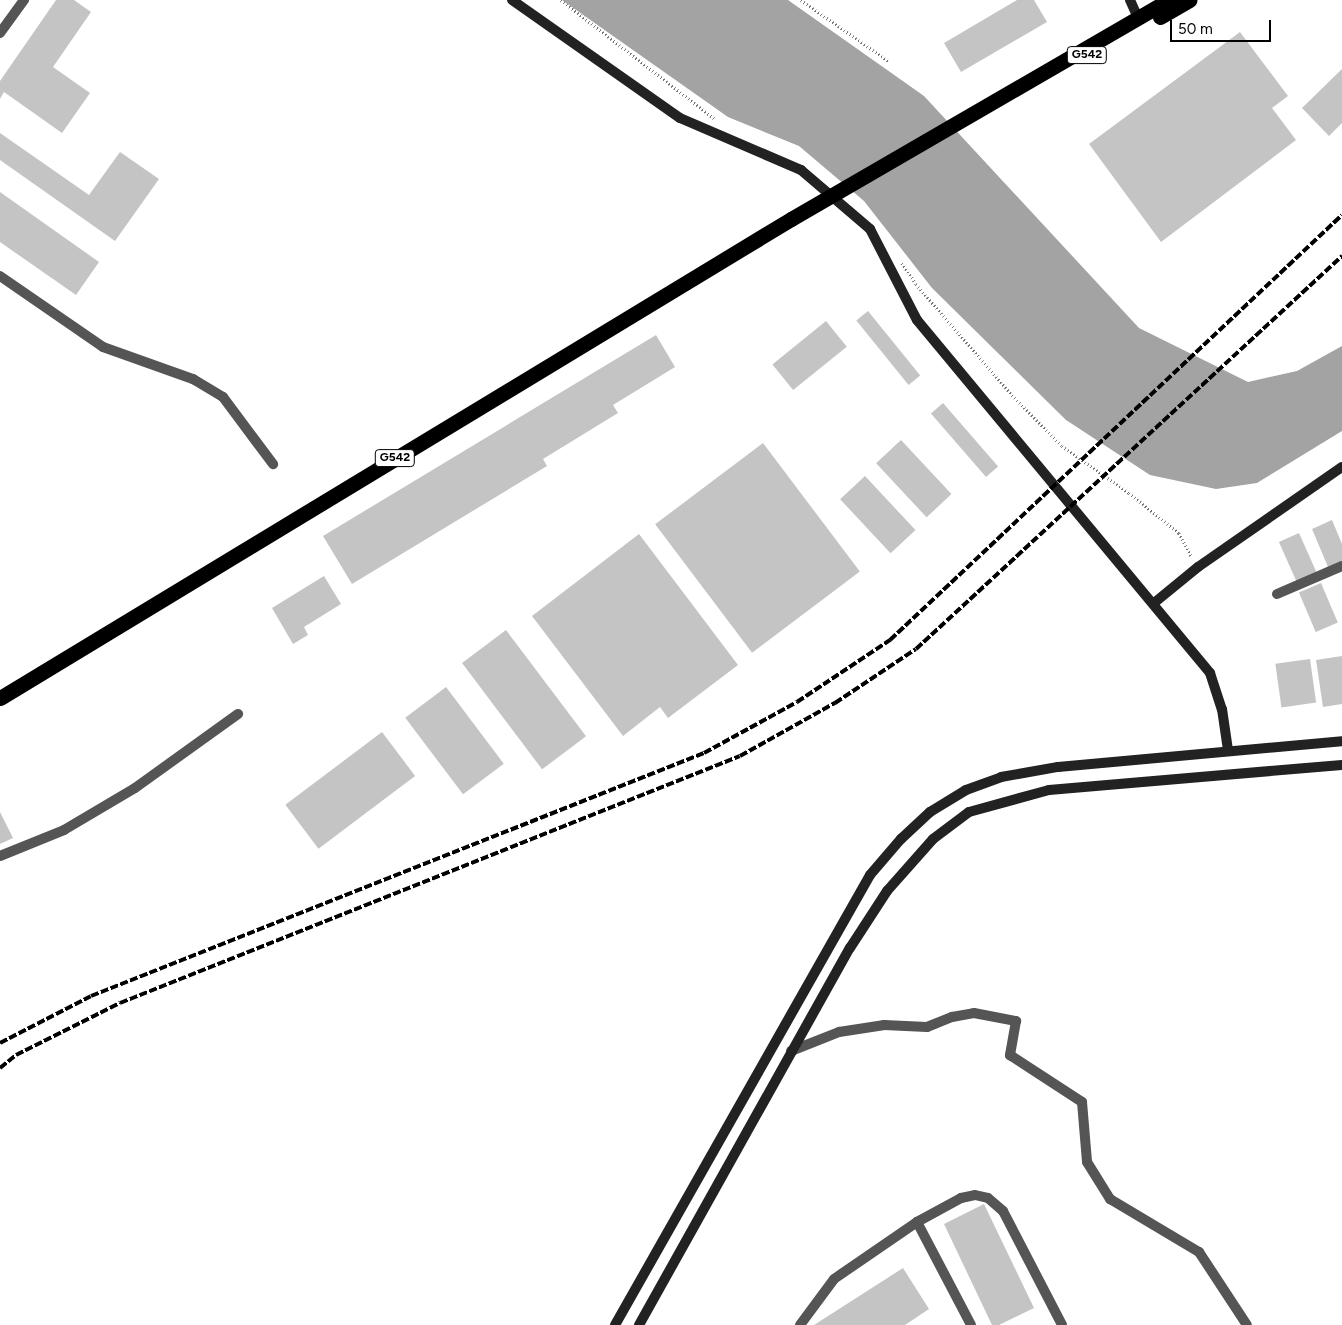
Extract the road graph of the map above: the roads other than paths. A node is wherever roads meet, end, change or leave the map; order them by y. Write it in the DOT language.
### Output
graph roads {
  1 [pos="24,0"];
  2 [pos="512,0"];
  3 [pos="1130,0"];
  4 [pos="1169,0"];
  5 [pos="1189,0"];
  6 [pos="1138,18"];
  7 [pos="0,33"];
  8 [pos="983,107"];
  9 [pos="0,276"];
  10 [pos="273,464"];
  11 [pos="1342,467"];
  12 [pos="1342,566"];
  13 [pos="1276,594"];
  14 [pos="1154,603"];
  15 [pos="0,698"];
  16 [pos="238,714"];
  17 [pos="1342,741"];
  18 [pos="1228,750"];
  19 [pos="1342,764"];
  20 [pos="0,856"];
  21 [pos="791,1051"];
  22 [pos="918,1222"];
  23 [pos="615,1325"];
  24 [pos="639,1325"];
  25 [pos="800,1325"];
  26 [pos="971,1325"];
  27 [pos="1062,1325"];
  28 [pos="1247,1325"];
  1 -- 7 [label="street"];
  2 -- 14 [label="main road"];
  3 -- 6 [label="main road"];
  4 -- 6 [label="highway, G542"];
  5 -- 8 [label="highway, G542"];
  6 -- 8 [label="highway, G542"];
  8 -- 15 [label="highway, G542"];
  9 -- 10 [label="street"];
  11 -- 14 [label="main road"];
  12 -- 13 [label="street"];
  14 -- 18 [label="main road"];
  16 -- 20 [label="street"];
  17 -- 18 [label="main road"];
  18 -- 23 [label="main road"];
  19 -- 21 [label="main road"];
  21 -- 24 [label="main road"];
  21 -- 28 [label="street"];
  22 -- 25 [label="street"];
  22 -- 26 [label="street"];
  22 -- 27 [label="street"];
}
